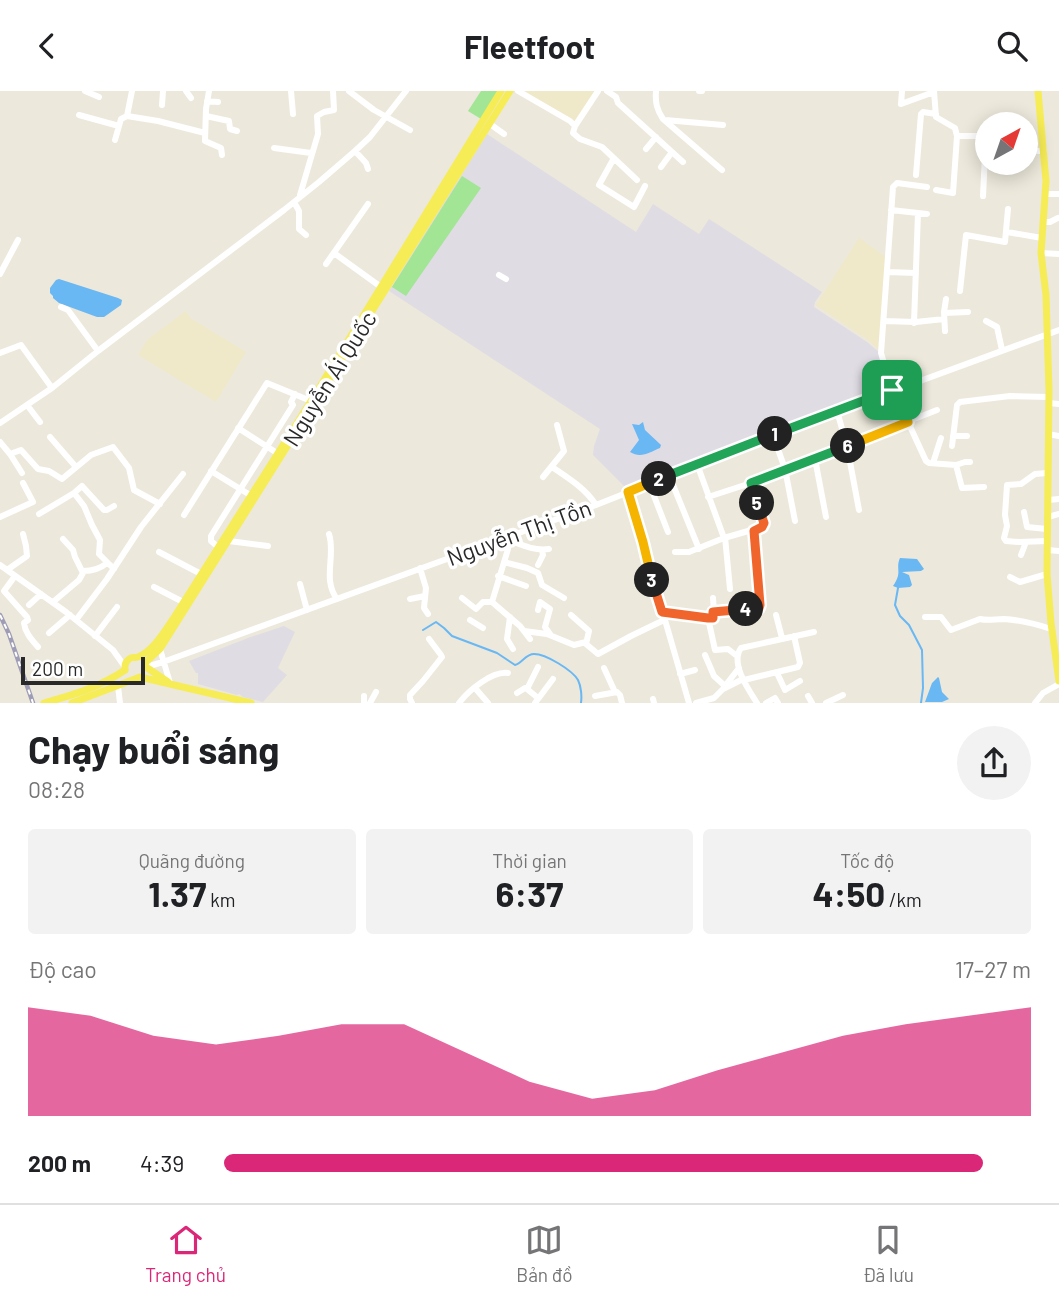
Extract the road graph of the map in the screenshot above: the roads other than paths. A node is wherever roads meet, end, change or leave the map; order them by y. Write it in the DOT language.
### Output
graph roads {
  1 [pos="85,91"];
  2 [pos="132,91"];
  3 [pos="163,91"];
  4 [pos="186,91"];
  5 [pos="209,91"];
  6 [pos="291,91"];
  7 [pos="333,91"];
  8 [pos="349,91"];
  9 [pos="405,91"];
  10 [pos="501,91"];
  11 [pos="510,91"];
  12 [pos="519,91"];
  13 [pos="598,91"];
  14 [pos="607,91"];
  15 [pos="656,91"];
  16 [pos="902,91"];
  17 [pos="1038,91"];
  18 [pos="934,92"];
  19 [pos="99,97"];
  20 [pos="191,98"];
  21 [pos="207,101"];
  22 [pos="218,102"];
  23 [pos="162,105"];
  24 [pos="293,114"];
  25 [pos="936,114"];
  26 [pos="79,115"];
  27 [pos="127,116"];
  28 [pos="206,116"];
  29 [pos="387,116"];
  30 [pos="663,119"];
  31 [pos="490,124"];
  32 [pos="723,125"];
  33 [pos="119,126"];
  34 [pos="575,126"];
  35 [pos="410,130"];
  36 [pos="237,131"];
  37 [pos="205,133"];
  38 [pos="504,134"];
  39 [pos="957,136"];
  40 [pos="975,136"];
  41 [pos="656,137"];
  42 [pos="115,139"];
  43 [pos="274,148"];
  44 [pos="646,149"];
  45 [pos="1038,151"];
  46 [pos="1044,151"];
  47 [pos="355,152"];
  48 [pos="673,152"];
  49 [pos="311,153"];
  50 [pos="222,155"];
  51 [pos="614,158"];
  52 [pos="683,162"];
  53 [pos="661,167"];
  54 [pos="368,169"];
  55 [pos="722,170"];
  56 [pos="916,175"];
  57 [pos="984,175"];
  58 [pos="637,180"];
  59 [pos="645,186"];
  60 [pos="302,187"];
  61 [pos="928,187"];
  62 [pos="310,189"];
  63 [pos="936,190"];
  64 [pos="1045,194"];
  65 [pos="1059,194"];
  66 [pos="983,195"];
  67 [pos="296,199"];
  68 [pos="368,204"];
  69 [pos="1009,209"];
  70 [pos="891,211"];
  71 [pos="918,213"];
  72 [pos="927,214"];
  73 [pos="1058,218"];
  74 [pos="1043,222"];
  75 [pos="1007,232"];
  76 [pos="306,235"];
  77 [pos="1042,239"];
  78 [pos="18,240"];
  79 [pos="334,253"];
  80 [pos="1041,253"];
  81 [pos="1059,254"];
  82 [pos="326,264"];
  83 [pos="887,272"];
  84 [pos="916,273"];
  85 [pos="0,274"];
  86 [pos="384,289"];
  87 [pos="960,291"];
  88 [pos="946,299"];
  89 [pos="61,307"];
  90 [pos="968,312"];
  91 [pos="944,316"];
  92 [pos="884,321"];
  93 [pos="986,321"];
  94 [pos="914,323"];
  95 [pos="1059,330"];
  96 [pos="945,331"];
  97 [pos="1047,333"];
  98 [pos="1002,350"];
  99 [pos="98,351"];
  100 [pos="0,353"];
  101 [pos="52,388"];
  102 [pos="895,389"];
  103 [pos="1059,391"];
  104 [pos="295,394"];
  105 [pos="1049,397"];
  106 [pos="311,401"];
  107 [pos="27,404"];
  108 [pos="1059,404"];
  109 [pos="937,410"];
  110 [pos="837,411"];
  111 [pos="40,422"];
  112 [pos="908,422"];
  113 [pos="0,423"];
  114 [pos="557,425"];
  115 [pos="237,428"];
  116 [pos="1048,434"];
  117 [pos="773,435"];
  118 [pos="953,436"];
  119 [pos="967,436"];
  120 [pos="1059,436"];
  121 [pos="50,437"];
  122 [pos="941,438"];
  123 [pos="0,442"];
  124 [pos="266,446"];
  125 [pos="847,446"];
  126 [pos="952,446"];
  127 [pos="277,453"];
  128 [pos="10,454"];
  129 [pos="815,459"];
  130 [pos="970,462"];
  131 [pos="933,463"];
  132 [pos="697,464"];
  133 [pos="956,465"];
  134 [pos="76,467"];
  135 [pos="552,467"];
  136 [pos="785,469"];
  137 [pos="211,471"];
  138 [pos="22,473"];
  139 [pos="1047,473"];
  140 [pos="183,474"];
  141 [pos="669,475"];
  142 [pos="543,477"];
  143 [pos="23,483"];
  144 [pos="649,483"];
  145 [pos="751,483"];
  146 [pos="984,487"];
  147 [pos="240,488"];
  148 [pos="628,492"];
  149 [pos="74,493"];
  150 [pos="250,495"];
  151 [pos="708,497"];
  152 [pos="1059,499"];
  153 [pos="1048,500"];
  154 [pos="160,504"];
  155 [pos="596,505"];
  156 [pos="114,506"];
  157 [pos="859,510"];
  158 [pos="1024,512"];
  159 [pos="39,514"];
  160 [pos="1059,514"];
  161 [pos="184,515"];
  162 [pos="0,517"];
  163 [pos="826,517"];
  164 [pos="1048,517"];
  165 [pos="795,521"];
  166 [pos="1047,529"];
  167 [pos="754,531"];
  168 [pos="668,532"];
  169 [pos="23,534"];
  170 [pos="329,534"];
  171 [pos="509,538"];
  172 [pos="725,538"];
  173 [pos="64,539"];
  174 [pos="229,541"];
  175 [pos="643,542"];
  176 [pos="1026,542"];
  177 [pos="633,543"];
  178 [pos="1047,545"];
  179 [pos="268,546"];
  180 [pos="218,547"];
  181 [pos="699,549"];
  182 [pos="1059,551"];
  183 [pos="159,552"];
  184 [pos="675,552"];
  185 [pos="1021,555"];
  186 [pos="215,558"];
  187 [pos="504,562"];
  188 [pos="107,563"];
  189 [pos="0,565"];
  190 [pos="538,565"];
  191 [pos="514,566"];
  192 [pos="420,568"];
  193 [pos="114,569"];
  194 [pos="7,570"];
  195 [pos="83,571"];
  196 [pos="201,574"];
  197 [pos="1047,574"];
  198 [pos="15,576"];
  199 [pos="498,576"];
  200 [pos="1010,577"];
  201 [pos="511,580"];
  202 [pos="300,585"];
  203 [pos="527,586"];
  204 [pos="153,587"];
  205 [pos="730,589"];
  206 [pos="41,594"];
  207 [pos="425,596"];
  208 [pos="463,598"];
  209 [pos="564,598"];
  210 [pos="337,599"];
  211 [pos="410,599"];
  212 [pos="713,599"];
  213 [pos="492,601"];
  214 [pos="53,602"];
  215 [pos="183,603"];
  216 [pos="29,605"];
  217 [pos="117,607"];
  218 [pos="476,609"];
  219 [pos="307,610"];
  220 [pos="538,610"];
  221 [pos="662,612"];
  222 [pos="713,612"];
  223 [pos="428,614"];
  224 [pos="571,615"];
  225 [pos="776,615"];
  226 [pos="510,617"];
  227 [pos="925,617"];
  228 [pos="73,618"];
  229 [pos="708,618"];
  230 [pos="664,620"];
  231 [pos="483,628"];
  232 [pos="524,631"];
  233 [pos="1054,631"];
  234 [pos="814,632"];
  235 [pos="49,633"];
  236 [pos="95,636"];
  237 [pos="551,636"];
  238 [pos="794,636"];
  239 [pos="782,638"];
  240 [pos="429,639"];
  241 [pos="530,639"];
  242 [pos="586,642"];
  243 [pos="681,646"];
  244 [pos="38,647"];
  245 [pos="160,649"];
  246 [pos="513,649"];
  247 [pos="673,649"];
  248 [pos="113,650"];
  249 [pos="705,655"];
  250 [pos="737,656"];
  251 [pos="136,657"];
  252 [pos="163,662"];
  253 [pos="146,665"];
  254 [pos="538,667"];
  255 [pos="604,668"];
  256 [pos="739,668"];
  257 [pos="125,669"];
  258 [pos="695,670"];
  259 [pos="508,673"];
  260 [pos="776,673"];
  261 [pos="680,674"];
  262 [pos="137,678"];
  263 [pos="553,678"];
  264 [pos="744,680"];
  265 [pos="800,681"];
  266 [pos="1059,682"];
  267 [pos="171,685"];
  268 [pos="118,686"];
  269 [pos="475,688"];
  270 [pos="527,689"];
  271 [pos="722,689"];
  272 [pos="376,692"];
  273 [pos="615,692"];
  274 [pos="517,693"];
  275 [pos="843,695"];
  276 [pos="595,696"];
  277 [pos="366,700"];
  278 [pos="537,700"];
  279 [pos="709,701"];
  280 [pos="44,702"];
  281 [pos="72,702"];
  282 [pos="120,702"];
  283 [pos="251,702"];
  284 [pos="412,702"];
  285 [pos="459,702"];
  286 [pos="488,702"];
  287 [pos="622,702"];
  288 [pos="689,702"];
  289 [pos="696,702"];
  290 [pos="723,702"];
  291 [pos="757,702"];
  292 [pos="766,702"];
  293 [pos="778,702"];
  294 [pos="826,702"];
  295 [pos="1035,702"];
  1 -- 19 [label="street"];
  2 -- 27 [label="street"];
  3 -- 23 [label="street"];
  4 -- 20 [label="street"];
  5 -- 21 [label="street"];
  6 -- 24 [label="street"];
  7 -- 49 [label="street"];
  8 -- 29 [label="street"];
  9 -- 29 [label="street"];
  10 -- 86 [label="main road"];
  11 -- 31 [label="main road, Nguyễn Ái Quốc"];
  12 -- 34 [label="street"];
  13 -- 34 [label="street"];
  14 -- 41 [label="street"];
  15 -- 30 [label="street"];
  16 -- 18 [label="street"];
  17 -- 46 [label="main road"];
  18 -- 25 [label="street"];
  21 -- 22 [label="street"];
  21 -- 28 [label="street"];
  25 -- 39 [label="street"];
  25 -- 56 [label="street"];
  26 -- 33 [label="street"];
  27 -- 33 [label="street"];
  27 -- 37 [label="street"];
  28 -- 36 [label="street"];
  28 -- 37 [label="street"];
  29 -- 35 [label="street"];
  29 -- 47 [label="street"];
  30 -- 32 [label="street"];
  30 -- 55 [label="street"];
  31 -- 38 [label="street"];
  31 -- 86 [label="main road, Nguyễn Ái Quốc"];
  33 -- 42 [label="street"];
  34 -- 51 [label="street"];
  37 -- 50 [label="street"];
  39 -- 40 [label="street"];
  39 -- 63 [label="street"];
  41 -- 44 [label="street"];
  41 -- 48 [label="street"];
  43 -- 49 [label="street"];
  45 -- 46 [label="street"];
  46 -- 64 [label="main road"];
  47 -- 54 [label="street"];
  47 -- 62 [label="street"];
  48 -- 52 [label="street"];
  48 -- 53 [label="street"];
  49 -- 60 [label="street"];
  51 -- 58 [label="street"];
  51 -- 59 [label="street"];
  57 -- 66 [label="street"];
  60 -- 62 [label="street"];
  60 -- 67 [label="street"];
  61 -- 70 [label="street"];
  62 -- 67 [label="street"];
  64 -- 65 [label="street"];
  64 -- 74 [label="main road"];
  67 -- 76 [label="street"];
  67 -- 99 [label="street"];
  68 -- 79 [label="street"];
  69 -- 75 [label="street"];
  70 -- 71 [label="street"];
  70 -- 83 [label="street"];
  71 -- 72 [label="street"];
  71 -- 84 [label="street"];
  73 -- 74 [label="street"];
  74 -- 77 [label="main road"];
  75 -- 77 [label="street"];
  75 -- 87 [label="street"];
  77 -- 80 [label="main road"];
  78 -- 85 [label="street"];
  79 -- 82 [label="street"];
  79 -- 86 [label="street"];
  80 -- 81 [label="street"];
  80 -- 97 [label="main road"];
  83 -- 84 [label="street"];
  83 -- 92 [label="street"];
  84 -- 94 [label="street"];
  86 -- 106 [label="main road, Nguyễn Ái Quốc"];
  86 -- 174 [label="main road, Nguyễn Ái Quốc"];
  88 -- 91 [label="street"];
  89 -- 99 [label="street"];
  90 -- 91 [label="street"];
  91 -- 94 [label="street"];
  91 -- 96 [label="street"];
  92 -- 94 [label="street"];
  92 -- 102 [label="street"];
  93 -- 98 [label="street"];
  95 -- 97 [label="street, Nguyễn Thị Tồn"];
  97 -- 98 [label="street, Nguyễn Thị Tồn"];
  97 -- 105 [label="main road"];
  98 -- 102 [label="street, Nguyễn Thị Tồn"];
  99 -- 101 [label="street"];
  100 -- 101 [label="street"];
  101 -- 107 [label="street"];
  102 -- 110 [label="street, Nguyễn Thị Tồn"];
  102 -- 112 [label="street"];
  103 -- 105 [label="street"];
  104 -- 106 [label="street"];
  104 -- 115 [label="street"];
  104 -- 124 [label="street"];
  105 -- 108 [label="street"];
  105 -- 116 [label="main road"];
  105 -- 118 [label="street"];
  106 -- 127 [label="main road, Nguyễn Ái Quốc"];
  107 -- 111 [label="street"];
  107 -- 113 [label="street"];
  109 -- 112 [label="street"];
  110 -- 117 [label="street, Nguyễn Thị Tồn"];
  110 -- 125 [label="street"];
  112 -- 125 [label="street"];
  112 -- 131 [label="street"];
  114 -- 135 [label="street"];
  115 -- 124 [label="street"];
  115 -- 137 [label="street"];
  116 -- 120 [label="street"];
  116 -- 139 [label="main road"];
  117 -- 132 [label="street, Nguyễn Thị Tồn"];
  117 -- 136 [label="street"];
  118 -- 119 [label="street"];
  118 -- 126 [label="street"];
  121 -- 134 [label="street"];
  122 -- 131 [label="street"];
  123 -- 128 [label="street"];
  124 -- 127 [label="street"];
  124 -- 147 [label="street"];
  125 -- 129 [label="street"];
  125 -- 157 [label="street"];
  127 -- 150 [label="main road, Nguyễn Ái Quốc"];
  128 -- 134 [label="street"];
  128 -- 138 [label="street"];
  129 -- 136 [label="street"];
  129 -- 163 [label="street"];
  130 -- 133 [label="street"];
  131 -- 133 [label="street"];
  132 -- 141 [label="street, Nguyễn Thị Tồn"];
  132 -- 151 [label="street"];
  133 -- 146 [label="street"];
  134 -- 154 [label="street"];
  135 -- 142 [label="street"];
  135 -- 155 [label="street"];
  136 -- 145 [label="street"];
  136 -- 165 [label="street"];
  137 -- 147 [label="street"];
  137 -- 161 [label="street"];
  139 -- 153 [label="main road"];
  139 -- 176 [label="street"];
  140 -- 154 [label="street"];
  141 -- 144 [label="street, Nguyễn Thị Tồn"];
  141 -- 181 [label="street"];
  143 -- 162 [label="street"];
  144 -- 148 [label="street, Nguyễn Thị Tồn"];
  144 -- 168 [label="street"];
  145 -- 151 [label="street"];
  145 -- 167 [label="street"];
  147 -- 150 [label="street"];
  147 -- 180 [label="street"];
  148 -- 155 [label="street, Nguyễn Thị Tồn"];
  148 -- 175 [label="street"];
  149 -- 156 [label="street"];
  149 -- 159 [label="street"];
  149 -- 188 [label="street"];
  150 -- 180 [label="main road, Nguyễn Ái Quốc"];
  151 -- 172 [label="street"];
  152 -- 153 [label="street"];
  153 -- 164 [label="main road"];
  154 -- 193 [label="street"];
  155 -- 171 [label="street, Nguyễn Thị Tồn"];
  158 -- 166 [label="street"];
  160 -- 164 [label="street"];
  164 -- 166 [label="main road"];
  166 -- 178 [label="main road"];
  167 -- 172 [label="street"];
  167 -- 222 [label="street"];
  169 -- 194 [label="street"];
  170 -- 210 [label="street"];
  171 -- 187 [label="street"];
  171 -- 190 [label="street"];
  171 -- 192 [label="street, Nguyễn Thị Tồn"];
  172 -- 181 [label="street"];
  172 -- 205 [label="street"];
  173 -- 195 [label="street"];
  174 -- 179 [label="street"];
  174 -- 186 [label="main road, Nguyễn Ái Quốc"];
  175 -- 177 [label="street"];
  175 -- 221 [label="street"];
  176 -- 178 [label="street"];
  176 -- 185 [label="street"];
  178 -- 182 [label="street"];
  178 -- 197 [label="main road"];
  180 -- 186 [label="main road, Nguyễn Ái Quốc"];
  181 -- 184 [label="street"];
  183 -- 196 [label="street"];
  186 -- 196 [label="main road, Nguyễn Ái Quốc"];
  186 -- 245 [label="main road, Nguyễn Ái Quốc"];
  187 -- 191 [label="street"];
  187 -- 199 [label="street"];
  188 -- 193 [label="street"];
  188 -- 195 [label="street"];
  189 -- 194 [label="street"];
  191 -- 201 [label="street"];
  191 -- 209 [label="street"];
  192 -- 207 [label="street"];
  192 -- 210 [label="street, Nguyễn Thị Tồn"];
  193 -- 228 [label="street"];
  194 -- 198 [label="street"];
  195 -- 214 [label="street"];
  196 -- 215 [label="main road, Nguyễn Ái Quốc"];
  197 -- 200 [label="street"];
  197 -- 233 [label="main road"];
  198 -- 206 [label="street"];
  198 -- 244 [label="street"];
  199 -- 201 [label="street"];
  199 -- 213 [label="street"];
  201 -- 203 [label="street"];
  202 -- 219 [label="street"];
  204 -- 215 [label="street"];
  206 -- 214 [label="street"];
  206 -- 216 [label="street"];
  207 -- 211 [label="street"];
  207 -- 223 [label="street"];
  208 -- 218 [label="street"];
  210 -- 219 [label="street, Nguyễn Thị Tồn"];
  212 -- 222 [label="street"];
  213 -- 218 [label="street"];
  213 -- 226 [label="street"];
  214 -- 228 [label="street"];
  215 -- 251 [label="main road, Nguyễn Ái Quốc"];
  217 -- 236 [label="street"];
  218 -- 231 [label="street"];
  219 -- 252 [label="street, Nguyễn Thị Tồn"];
  220 -- 237 [label="street"];
  221 -- 229 [label="street"];
  221 -- 230 [label="street"];
  222 -- 229 [label="street"];
  224 -- 242 [label="street"];
  225 -- 239 [label="street"];
  226 -- 232 [label="street"];
  226 -- 246 [label="street"];
  227 -- 233 [label="street"];
  228 -- 235 [label="street"];
  228 -- 236 [label="street"];
  229 -- 250 [label="street"];
  230 -- 242 [label="street"];
  230 -- 247 [label="street"];
  232 -- 237 [label="street"];
  232 -- 241 [label="street"];
  233 -- 266 [label="main road"];
  234 -- 238 [label="street"];
  236 -- 248 [label="street"];
  237 -- 242 [label="street"];
  238 -- 239 [label="street"];
  238 -- 260 [label="street"];
  239 -- 250 [label="street"];
  240 -- 284 [label="street"];
  243 -- 247 [label="street"];
  245 -- 252 [label="street"];
  245 -- 253 [label="main road, Nguyễn Ái Quốc"];
  247 -- 261 [label="street"];
  248 -- 251 [label="street"];
  248 -- 257 [label="street"];
  249 -- 271 [label="street"];
  250 -- 256 [label="street"];
  251 -- 253 [label="main road"];
  251 -- 257 [label="main road"];
  252 -- 253 [label="street, Nguyễn Thị Tồn"];
  252 -- 267 [label="street"];
  253 -- 262 [label="main road"];
  253 -- 267 [label="main road"];
  254 -- 270 [label="street"];
  255 -- 273 [label="street"];
  256 -- 264 [label="street"];
  256 -- 271 [label="street"];
  257 -- 262 [label="main road"];
  257 -- 280 [label="main road"];
  258 -- 261 [label="street"];
  259 -- 269 [label="street"];
  260 -- 264 [label="street"];
  260 -- 265 [label="street"];
  261 -- 288 [label="street"];
  262 -- 267 [label="main road"];
  262 -- 268 [label="main road"];
  263 -- 278 [label="street"];
  264 -- 271 [label="street"];
  264 -- 291 [label="street"];
  266 -- 295 [label="street"];
  267 -- 283 [label="main road"];
  268 -- 281 [label="main road"];
  268 -- 282 [label="street"];
  269 -- 285 [label="street"];
  269 -- 286 [label="street"];
  270 -- 274 [label="street"];
  270 -- 278 [label="street"];
  271 -- 279 [label="street"];
  271 -- 290 [label="street"];
  272 -- 277 [label="street"];
  273 -- 276 [label="street"];
  273 -- 287 [label="street"];
  275 -- 294 [label="street"];
  279 -- 289 [label="street"];
  292 -- 293 [label="street"];
}
